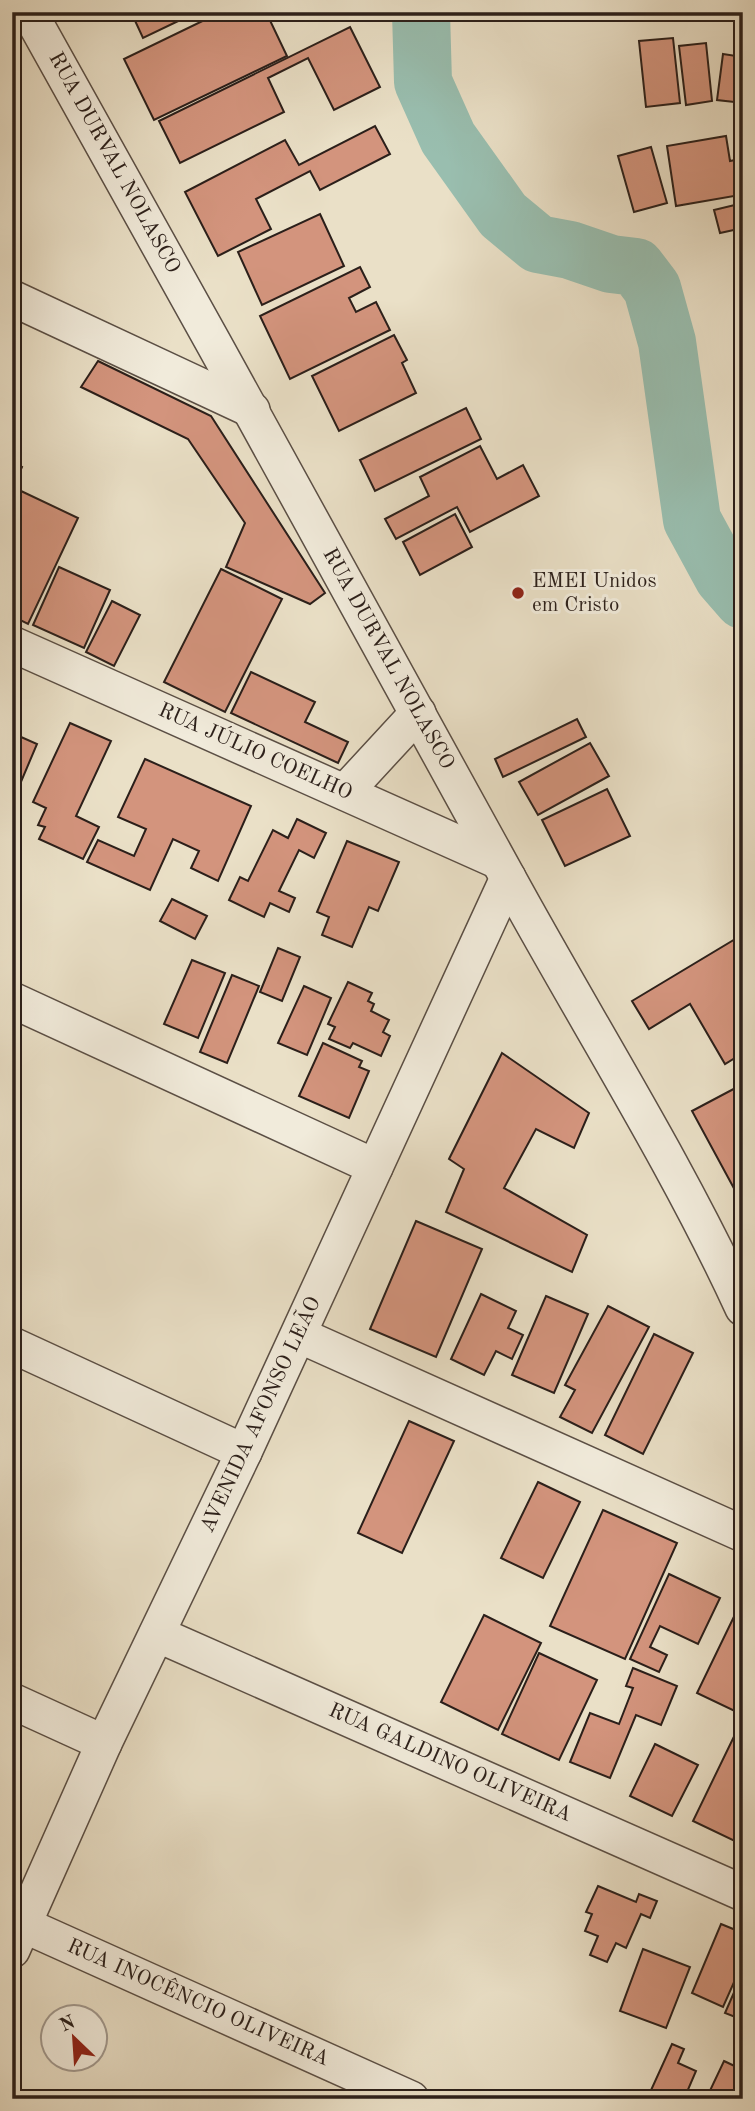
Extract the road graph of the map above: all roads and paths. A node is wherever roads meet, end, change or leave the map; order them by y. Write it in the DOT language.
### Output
graph roads {
  1 [pos="29,12"];
  2 [pos="12,299"];
  3 [pos="252,410"];
  4 [pos="12,644"];
  5 [pos="418,713"];
  6 [pos="345,792"];
  7 [pos="503,869"];
  8 [pos="12,1000"];
  9 [pos="375,1167"];
  10 [pos="727,1236"];
  11 [pos="743,1308"];
  12 [pos="299,1335"];
  13 [pos="12,1345"];
  14 [pos="244,1452"];
  15 [pos="743,1534"];
  16 [pos="157,1634"];
  17 [pos="12,1701"];
  18 [pos="104,1743"];
  19 [pos="743,1893"];
  20 [pos="18,1937"];
  21 [pos="411,2099"];
  1 -- 3 [label="street, RUA DURVAL NOLASCO"];
  2 -- 3 [label="street"];
  3 -- 5 [label="street, RUA DURVAL NOLASCO"];
  4 -- 6 [label="street, RUA JÚLIO COELHO"];
  5 -- 6 [label="street"];
  5 -- 7 [label="street, RUA DURVAL NOLASCO"];
  6 -- 7 [label="street, RUA JÚLIO COELHO"];
  7 -- 9 [label="street, AVENIDA AFONSO LEÃO"];
  7 -- 10 [label="street, RUA DURVAL NOLASCO"];
  8 -- 9 [label="street"];
  9 -- 12 [label="street, AVENIDA AFONSO LEÃO"];
  10 -- 11 [label="street, RUA DURVAL NOLASCO"];
  12 -- 14 [label="street, AVENIDA AFONSO LEÃO"];
  12 -- 15 [label="street"];
  13 -- 14 [label="street"];
  14 -- 16 [label="street, AVENIDA AFONSO LEÃO"];
  16 -- 18 [label="street, AVENIDA AFONSO LEÃO"];
  16 -- 19 [label="street, RUA GALDINO OLIVEIRA"];
  17 -- 18 [label="street"];
  18 -- 20 [label="street, AVENIDA AFONSO LEÃO"];
  20 -- 21 [label="street, RUA INOCÊNCIO OLIVEIRA"];
}
